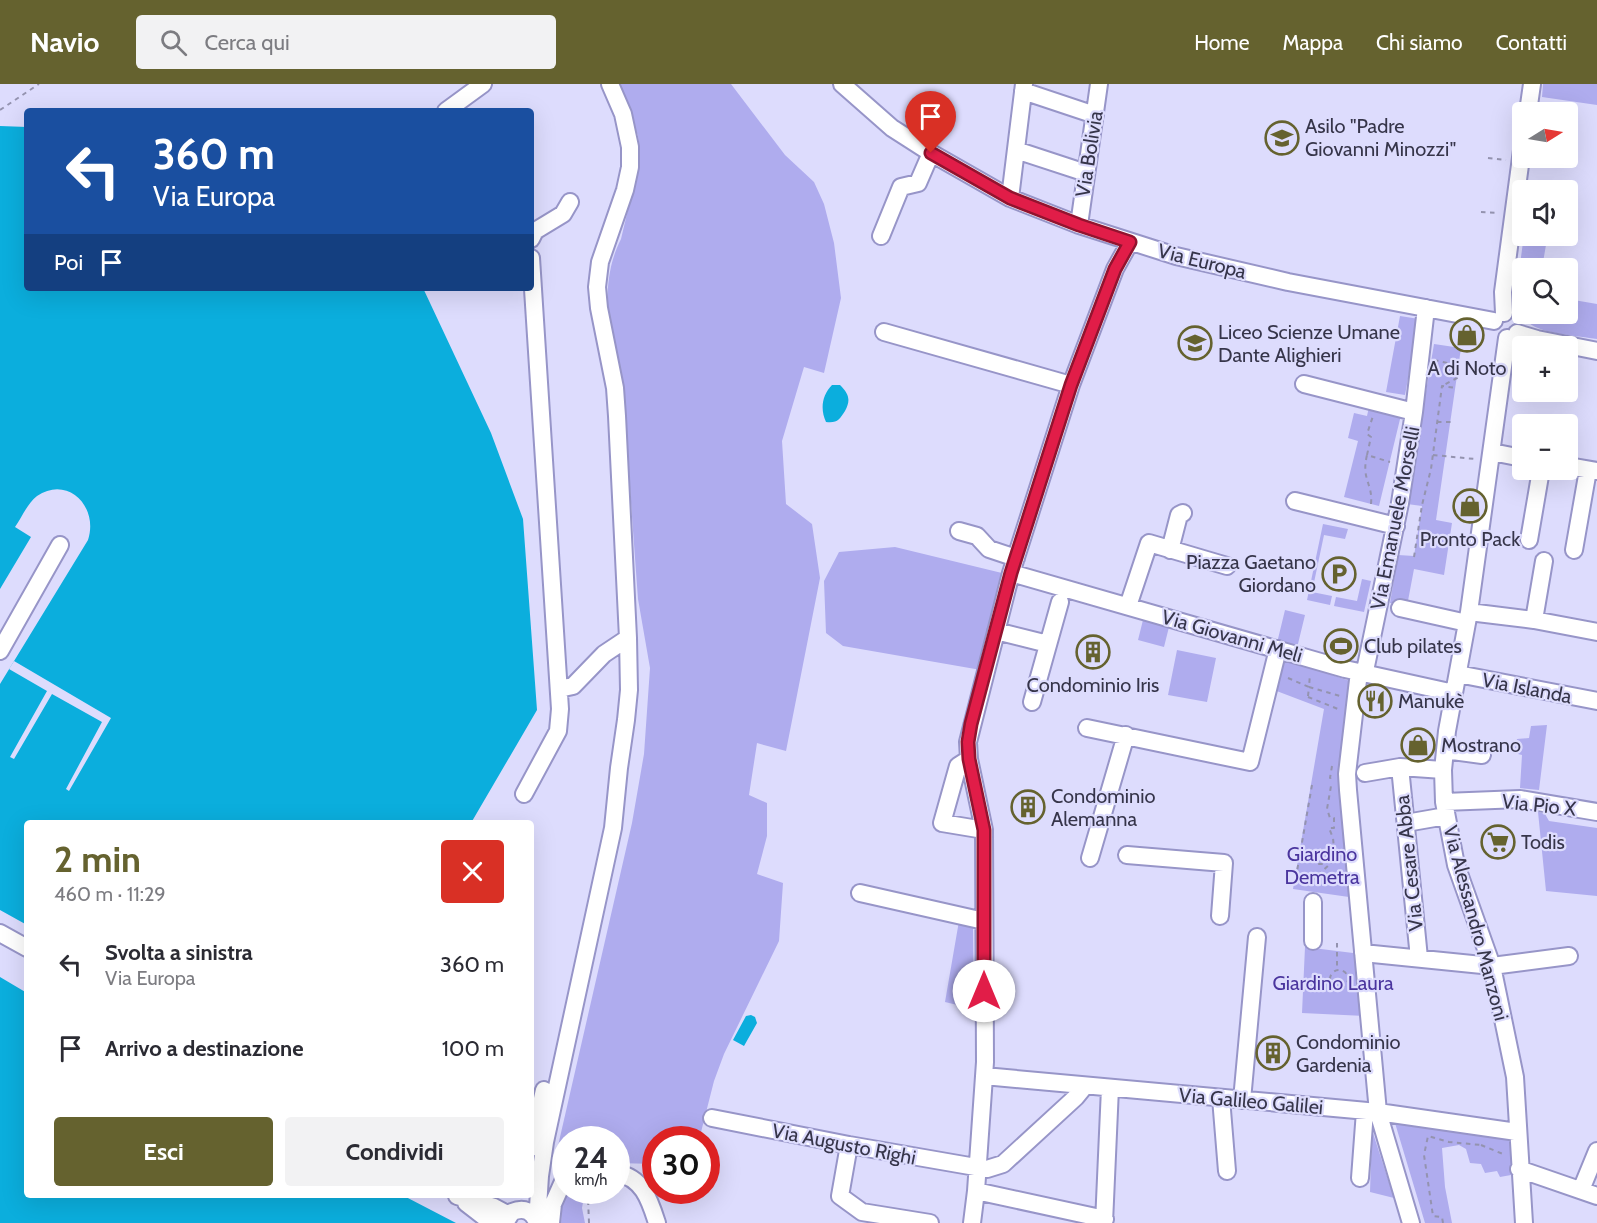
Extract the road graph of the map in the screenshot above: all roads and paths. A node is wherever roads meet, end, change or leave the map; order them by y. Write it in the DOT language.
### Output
graph roads {
  1 [pos="39,84"];
  2 [pos="483,84"];
  3 [pos="610,84"];
  4 [pos="842,84"];
  5 [pos="1099,84"];
  6 [pos="1532,84"];
  7 [pos="1024,88"];
  8 [pos="1529,102"];
  9 [pos="450,108"];
  10 [pos="0,111"];
  11 [pos="1095,115"];
  12 [pos="1016,150"];
  13 [pos="931,153"];
  14 [pos="1488,158"];
  15 [pos="1507,160"];
  16 [pos="1520,168"];
  17 [pos="1086,173"];
  18 [pos="1010,198"];
  19 [pos="570,202"];
  20 [pos="1481,212"];
  21 [pos="1498,213"];
  22 [pos="1079,225"];
  23 [pos="534,233"];
  24 [pos="881,236"];
  25 [pos="1130,242"];
  26 [pos="533,291"];
  27 [pos="1426,308"];
  28 [pos="1499,317"];
  29 [pos="884,332"];
  30 [pos="1512,335"];
  31 [pos="1597,351"];
  32 [pos="1434,360"];
  33 [pos="1304,384"];
  34 [pos="1071,385"];
  35 [pos="1442,386"];
  36 [pos="1456,388"];
  37 [pos="1384,405"];
  38 [pos="1414,412"];
  39 [pos="1437,422"];
  40 [pos="1451,422"];
  41 [pos="1367,455"];
  42 [pos="1433,455"];
  43 [pos="1491,456"];
  44 [pos="1512,457"];
  45 [pos="1389,462"];
  46 [pos="1578,468"];
  47 [pos="1593,471"];
  48 [pos="1539,480"];
  49 [pos="1295,501"];
  50 [pos="1183,513"];
  51 [pos="1370,519"];
  52 [pos="1395,525"];
  53 [pos="959,531"];
  54 [pos="1529,540"];
  55 [pos="60,545"];
  56 [pos="1170,550"];
  57 [pos="1574,550"];
  58 [pos="1414,557"];
  59 [pos="1544,561"];
  60 [pos="1013,566"];
  61 [pos="1227,566"];
  62 [pos="1060,602"];
  63 [pos="1128,606"];
  64 [pos="1400,608"];
  65 [pos="1468,617"];
  66 [pos="1534,620"];
  67 [pos="996,631"];
  68 [pos="1597,632"];
  69 [pos="628,638"];
  70 [pos="1048,644"];
  71 [pos="1278,649"];
  72 [pos="0,651"];
  73 [pos="1311,659"];
  74 [pos="1272,671"];
  75 [pos="1363,672"];
  76 [pos="1458,674"];
  77 [pos="1310,687"];
  78 [pos="559,689"];
  79 [pos="1454,693"];
  80 [pos="1340,695"];
  81 [pos="1597,701"];
  82 [pos="1032,702"];
  83 [pos="1338,719"];
  84 [pos="1087,728"];
  85 [pos="1126,735"];
  86 [pos="1445,750"];
  87 [pos="1482,754"];
  88 [pos="969,759"];
  89 [pos="1336,761"];
  90 [pos="1400,767"];
  91 [pos="618,768"];
  92 [pos="1443,770"];
  93 [pos="1365,773"];
  94 [pos="1333,777"];
  95 [pos="1338,777"];
  96 [pos="1311,785"];
  97 [pos="524,794"];
  98 [pos="1445,809"];
  99 [pos="1597,812"];
  100 [pos="1406,823"];
  101 [pos="984,830"];
  102 [pos="1127,855"];
  103 [pos="1090,858"];
  104 [pos="1329,858"];
  105 [pos="1333,861"];
  106 [pos="860,893"];
  107 [pos="1313,902"];
  108 [pos="1220,916"];
  109 [pos="984,921"];
  110 [pos="0,933"];
  111 [pos="1257,937"];
  112 [pos="1312,941"];
  113 [pos="1337,943"];
  114 [pos="24,946"];
  115 [pos="1363,953"];
  116 [pos="1569,956"];
  117 [pos="1419,958"];
  118 [pos="1492,966"];
  119 [pos="1337,970"];
  120 [pos="984,1076"];
  121 [pos="1085,1086"];
  122 [pos="1110,1088"];
  123 [pos="1221,1098"];
  124 [pos="1242,1100"];
  125 [pos="1371,1112"];
  126 [pos="712,1118"];
  127 [pos="1517,1132"];
  128 [pos="534,1135"];
  129 [pos="849,1145"];
  130 [pos="1481,1145"];
  131 [pos="1597,1152"];
  132 [pos="977,1168"];
  133 [pos="1519,1169"];
  134 [pos="1227,1171"];
  135 [pos="1360,1178"];
  136 [pos="630,1179"];
  137 [pos="1581,1190"];
  138 [pos="976,1191"];
  139 [pos="1597,1196"];
  140 [pos="460,1198"];
  141 [pos="464,1198"];
  142 [pos="518,1198"];
  143 [pos="553,1204"];
  144 [pos="588,1204"];
  145 [pos="509,1217"];
  146 [pos="1105,1221"];
  147 [pos="492,1223"];
  148 [pos="537,1223"];
  149 [pos="551,1223"];
  150 [pos="589,1223"];
  151 [pos="657,1223"];
  152 [pos="930,1223"];
  153 [pos="972,1223"];
  154 [pos="1411,1223"];
  155 [pos="1443,1223"];
  156 [pos="1524,1223"];
  1 -- 10 [label="path"];
  2 -- 9 [label="street"];
  3 -- 69 [label="street"];
  4 -- 13 [label="street, Via Europa"];
  5 -- 11 [label="street, Via Bolivia"];
  6 -- 8 [label="street"];
  7 -- 11 [label="street"];
  7 -- 12 [label="street"];
  11 -- 17 [label="street, Via Bolivia"];
  12 -- 17 [label="street"];
  12 -- 18 [label="street"];
  13 -- 18 [label="street, Via Europa"];
  13 -- 24 [label="street"];
  14 -- 15 [label="path"];
  16 -- 28 [label="street"];
  17 -- 22 [label="street, Via Bolivia"];
  18 -- 22 [label="street, Via Europa"];
  19 -- 23 [label="street"];
  20 -- 21 [label="path"];
  22 -- 25 [label="street, Via Europa"];
  25 -- 27 [label="street, Via Europa"];
  25 -- 34 [label="street"];
  26 -- 78 [label="street"];
  27 -- 28 [label="street, Via Europa"];
  27 -- 38 [label="street, Via Emanuele Morselli"];
  28 -- 30 [label="street"];
  29 -- 34 [label="street"];
  30 -- 31 [label="street"];
  30 -- 43 [label="street, Via Alessandro Manzoni"];
  32 -- 35 [label="path"];
  33 -- 37 [label="street"];
  34 -- 60 [label="street"];
  35 -- 36 [label="path"];
  35 -- 39 [label="path"];
  37 -- 38 [label="street"];
  37 -- 41 [label="path"];
  38 -- 52 [label="street, Via Emanuele Morselli"];
  39 -- 40 [label="path"];
  39 -- 42 [label="path"];
  41 -- 45 [label="path"];
  41 -- 51 [label="path"];
  42 -- 43 [label="path"];
  42 -- 58 [label="path"];
  43 -- 44 [label="street"];
  43 -- 65 [label="street, Via Alessandro Manzoni"];
  46 -- 47 [label="street"];
  47 -- 57 [label="street"];
  48 -- 54 [label="street"];
  49 -- 51 [label="street"];
  50 -- 56 [label="street"];
  51 -- 52 [label="street"];
  52 -- 75 [label="street, Via Emanuele Morselli"];
  53 -- 60 [label="street, Via Giovanni Meli"];
  55 -- 72 [label="street"];
  56 -- 61 [label="street"];
  56 -- 63 [label="street"];
  59 -- 66 [label="street"];
  60 -- 63 [label="street, Via Giovanni Meli"];
  60 -- 67 [label="street"];
  62 -- 70 [label="street"];
  63 -- 71 [label="street, Via Giovanni Meli"];
  64 -- 65 [label="street"];
  65 -- 66 [label="street"];
  65 -- 76 [label="street, Via Alessandro Manzoni"];
  66 -- 68 [label="street"];
  67 -- 70 [label="street"];
  67 -- 88 [label="street"];
  69 -- 78 [label="street"];
  69 -- 91 [label="street"];
  70 -- 82 [label="street"];
  71 -- 73 [label="street, Via Giovanni Meli"];
  71 -- 74 [label="street"];
  73 -- 75 [label="street, Via Giovanni Meli"];
  73 -- 77 [label="path"];
  74 -- 77 [label="path"];
  74 -- 85 [label="street"];
  75 -- 79 [label="street, Via Giovanni Meli"];
  75 -- 115 [label="street, Via Emanuele Morselli"];
  76 -- 79 [label="street, Via Alessandro Manzoni"];
  76 -- 81 [label="street, Via Islanda"];
  77 -- 80 [label="path"];
  77 -- 83 [label="path"];
  78 -- 97 [label="street"];
  79 -- 86 [label="street, Via Alessandro Manzoni"];
  84 -- 85 [label="street"];
  85 -- 103 [label="street"];
  86 -- 87 [label="street"];
  86 -- 92 [label="street, Via Alessandro Manzoni"];
  88 -- 101 [label="street"];
  88 -- 101 [label="street"];
  89 -- 94 [label="path"];
  90 -- 92 [label="street"];
  90 -- 93 [label="street"];
  90 -- 100 [label="street, Via Cesare Abba"];
  91 -- 128 [label="street"];
  91 -- 148 [label="street"];
  92 -- 98 [label="street, Via Alessandro Manzoni"];
  94 -- 95 [label="path"];
  94 -- 104 [label="path"];
  96 -- 105 [label="path"];
  98 -- 99 [label="street, Via Pio X"];
  98 -- 100 [label="street, Via Pio X"];
  98 -- 118 [label="street, Via Alessandro Manzoni"];
  100 -- 117 [label="street, Via Cesare Abba"];
  101 -- 109 [label="street"];
  102 -- 108 [label="street"];
  104 -- 104 [label="path"];
  106 -- 109 [label="street"];
  107 -- 112 [label="street"];
  109 -- 120 [label="street"];
  110 -- 114 [label="street"];
  111 -- 124 [label="street"];
  113 -- 119 [label="path"];
  115 -- 117 [label="street"];
  115 -- 125 [label="street, Via Emanuele Morselli"];
  116 -- 118 [label="street"];
  117 -- 118 [label="street"];
  118 -- 127 [label="street, Via Alessandro Manzoni"];
  119 -- 119 [label="path"];
  120 -- 121 [label="street, Via Galileo Galilei"];
  120 -- 132 [label="street"];
  121 -- 122 [label="street, Via Galileo Galilei"];
  121 -- 132 [label="street"];
  122 -- 123 [label="street, Via Galileo Galilei"];
  122 -- 146 [label="street"];
  123 -- 124 [label="street, Via Galileo Galilei"];
  123 -- 134 [label="street"];
  124 -- 125 [label="street, Via Galileo Galilei"];
  125 -- 127 [label="street, Via Galileo Galilei"];
  125 -- 135 [label="street"];
  125 -- 154 [label="street, Via Emanuele Morselli"];
  126 -- 129 [label="street, Via Augusto Righi"];
  127 -- 133 [label="street, Via Alessandro Manzoni"];
  129 -- 132 [label="street, Via Augusto Righi"];
  129 -- 152 [label="street"];
  130 -- 155 [label="path"];
  131 -- 137 [label="street"];
  132 -- 138 [label="street"];
  133 -- 137 [label="street"];
  133 -- 156 [label="street, Via Alessandro Manzoni"];
  136 -- 151 [label="street"];
  137 -- 139 [label="street"];
  138 -- 146 [label="street"];
  138 -- 153 [label="street"];
  140 -- 147 [label="street"];
  141 -- 145 [label="street"];
  142 -- 145 [label="street"];
  143 -- 149 [label="street"];
  144 -- 150 [label="path"];
  145 -- 148 [label="street"];
}
